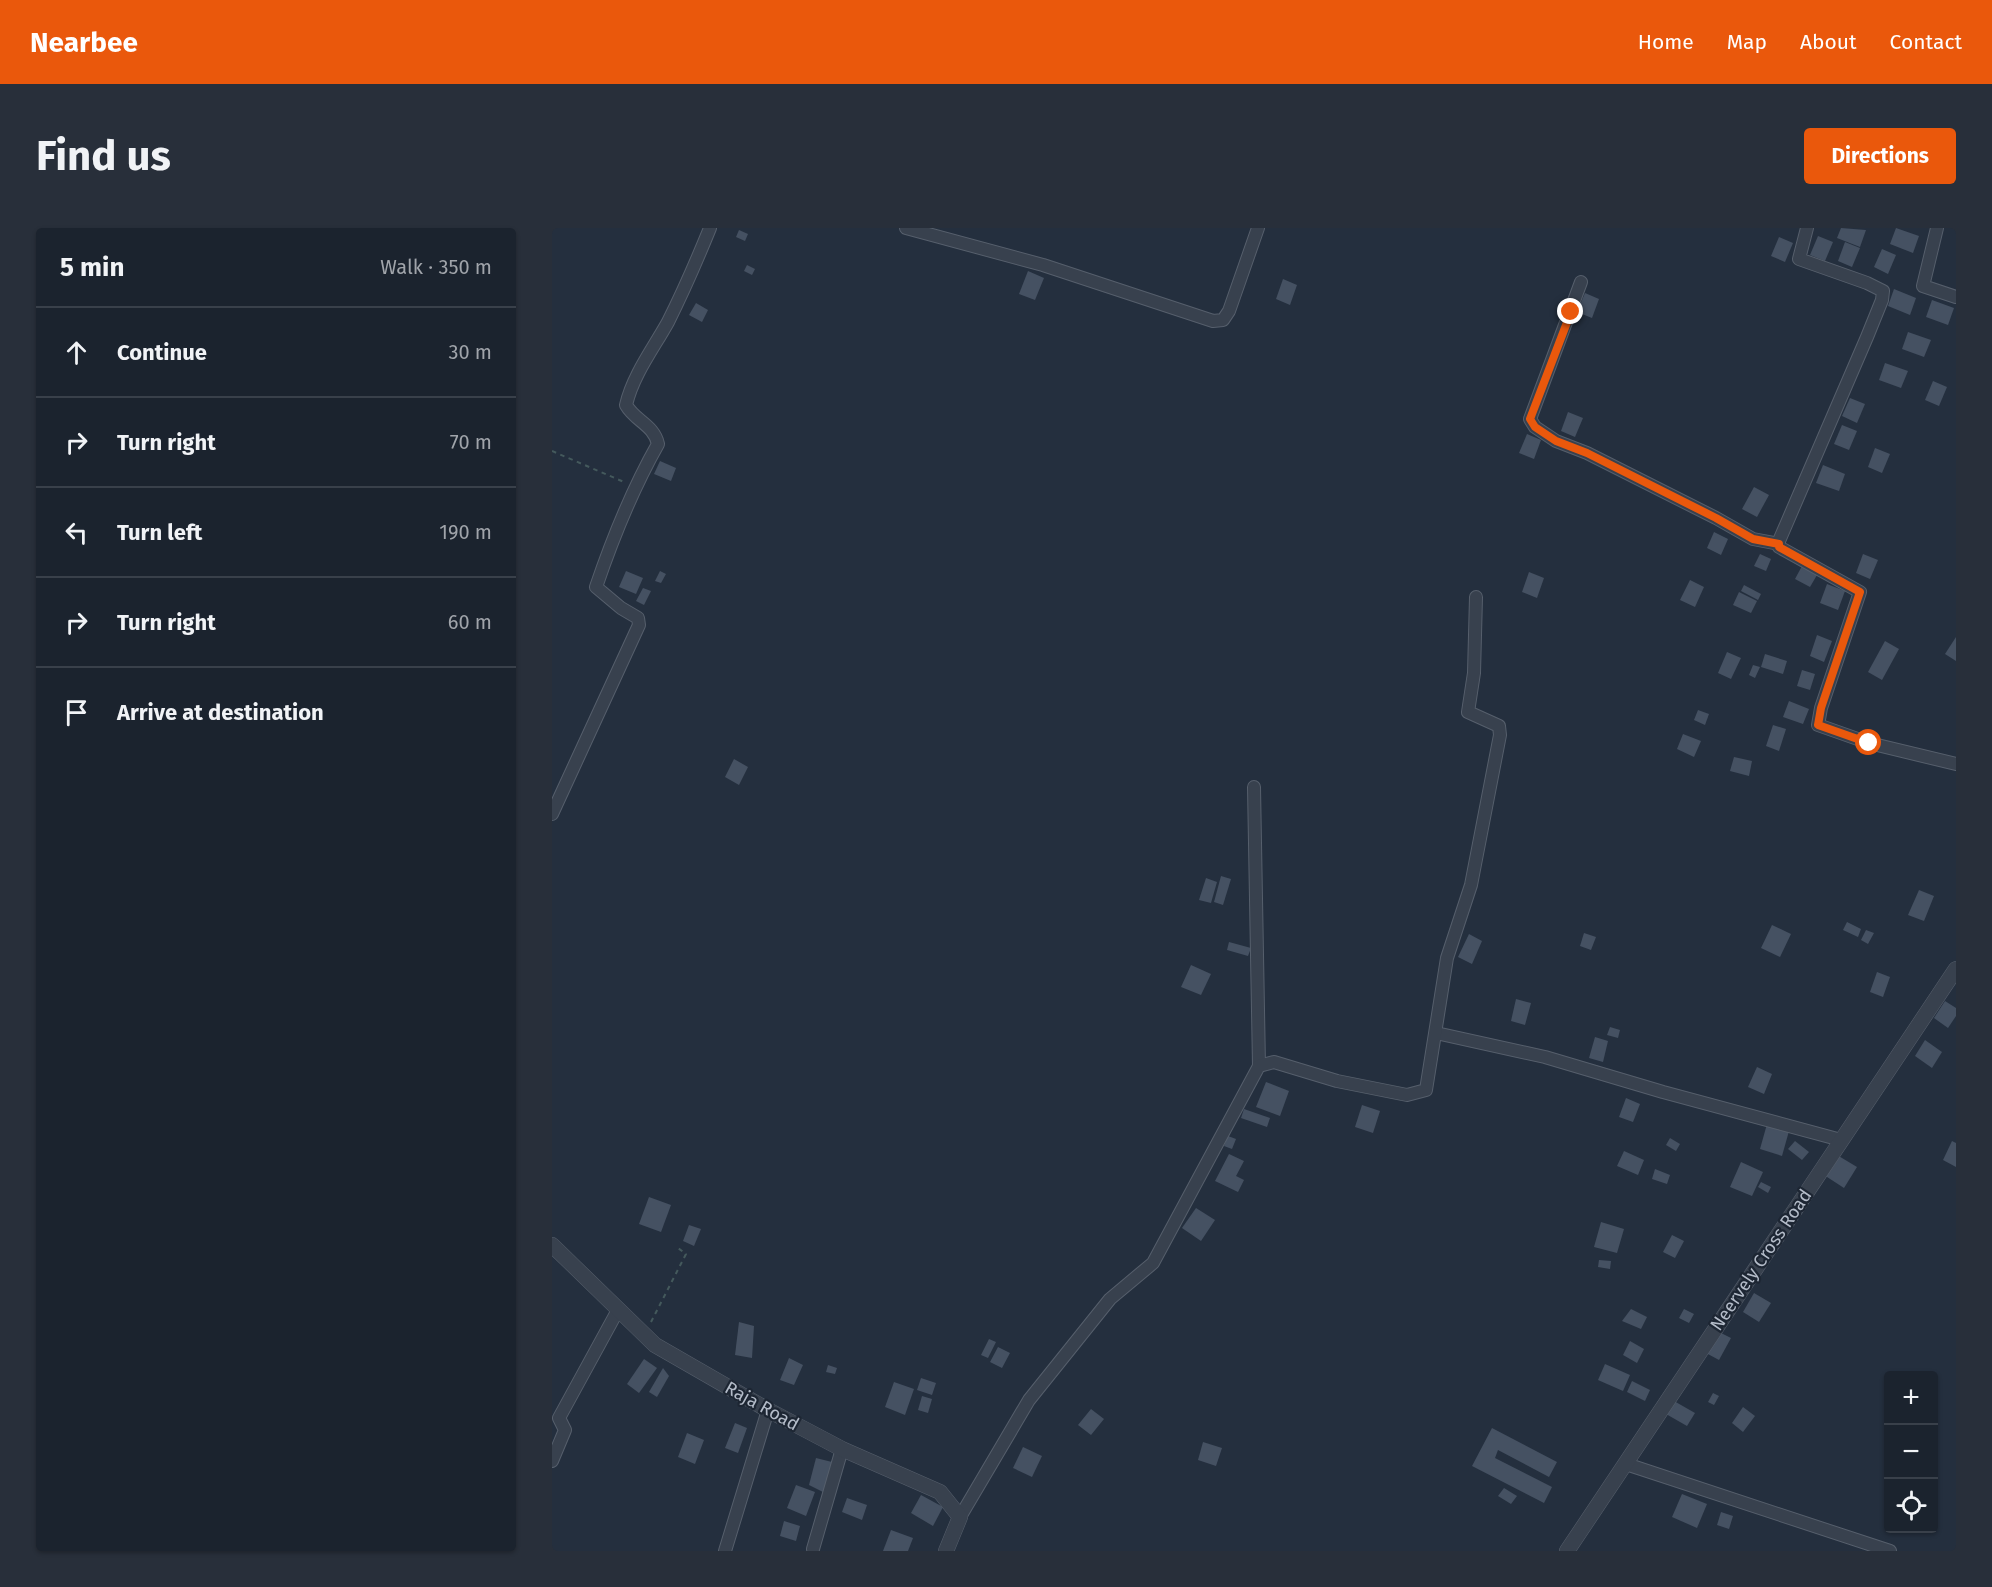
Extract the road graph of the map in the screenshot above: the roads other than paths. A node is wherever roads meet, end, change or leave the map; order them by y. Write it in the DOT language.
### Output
graph roads {
  1 [pos="710,228"];
  2 [pos="906,228"];
  3 [pos="1257,228"];
  4 [pos="1807,228"];
  5 [pos="1937,228"];
  6 [pos="1581,282"];
  7 [pos="1956,297"];
  8 [pos="1779,544"];
  9 [pos="1476,597"];
  10 [pos="1956,764"];
  11 [pos="1254,787"];
  12 [pos="552,814"];
  13 [pos="1956,969"];
  14 [pos="1436,1034"];
  15 [pos="1260,1066"];
  16 [pos="1841,1140"];
  17 [pos="552,1245"];
  18 [pos="618,1310"];
  19 [pos="768,1410"];
  20 [pos="842,1449"];
  21 [pos="552,1461"];
  22 [pos="1626,1464"];
  23 [pos="960,1517"];
  24 [pos="813,1549"];
  25 [pos="725,1551"];
  26 [pos="946,1551"];
  27 [pos="1567,1551"];
  28 [pos="1890,1551"];
  1 -- 12 [label="street"];
  2 -- 3 [label="street"];
  4 -- 8 [label="street"];
  5 -- 7 [label="street"];
  6 -- 8 [label="street"];
  8 -- 10 [label="street"];
  9 -- 14 [label="street"];
  11 -- 15 [label="street"];
  13 -- 16 [label="street, Neervely Cross Road"];
  14 -- 15 [label="street"];
  14 -- 16 [label="street"];
  15 -- 23 [label="street"];
  16 -- 22 [label="street, Neervely Cross Road"];
  17 -- 18 [label="street, Raja Road"];
  18 -- 19 [label="street, Raja Road"];
  18 -- 21 [label="street"];
  19 -- 20 [label="street, Raja Road"];
  19 -- 25 [label="street"];
  20 -- 23 [label="street, Raja Road"];
  20 -- 24 [label="street"];
  22 -- 27 [label="street, Neervely Cross Road"];
  22 -- 28 [label="street"];
  23 -- 26 [label="street"];
}
